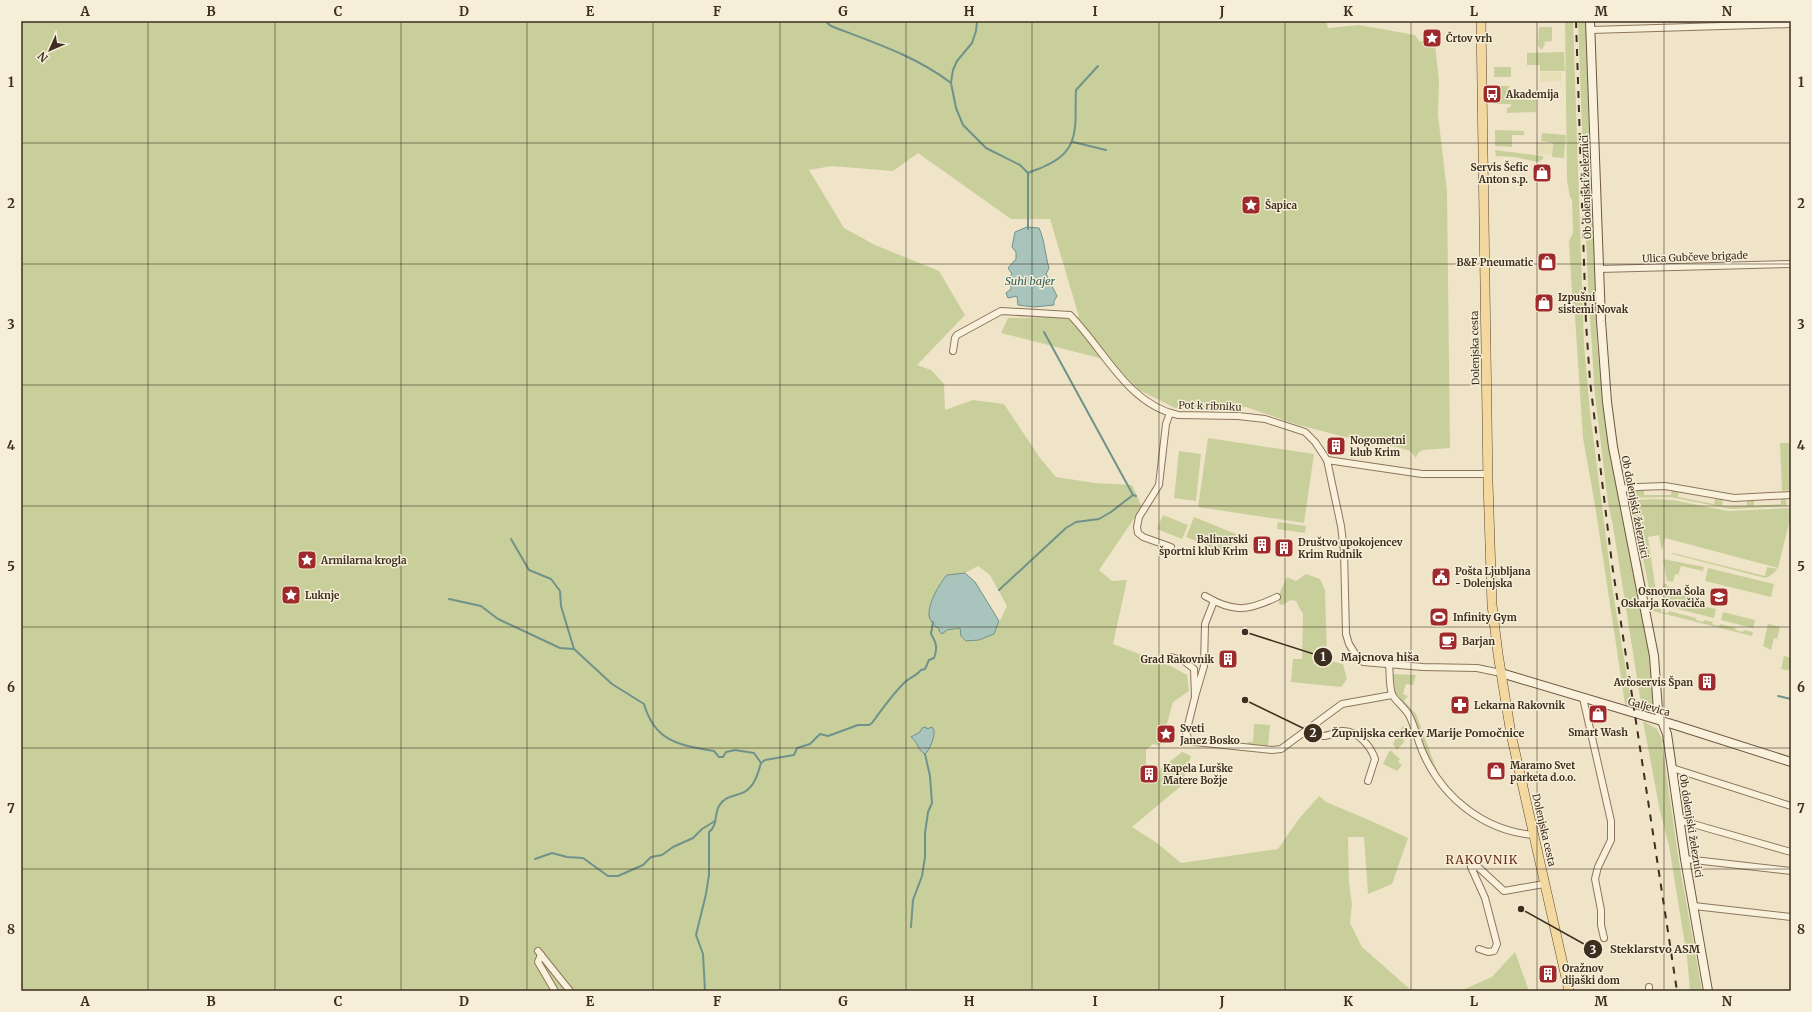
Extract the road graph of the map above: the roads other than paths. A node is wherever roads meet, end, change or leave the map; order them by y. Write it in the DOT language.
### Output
graph roads {
  1 [pos="1481,21"];
  2 [pos="1590,21"];
  3 [pos="1791,24"];
  4 [pos="1591,30"];
  5 [pos="1791,264"];
  6 [pos="1599,269"];
  7 [pos="953,351"];
  8 [pos="1170,414"];
  9 [pos="1327,460"];
  10 [pos="1488,474"];
  11 [pos="1621,489"];
  12 [pos="1791,495"];
  13 [pos="1171,547"];
  14 [pos="1205,596"];
  15 [pos="1277,597"];
  16 [pos="1214,602"];
  17 [pos="1172,657"];
  18 [pos="1389,663"];
  19 [pos="1501,673"];
  20 [pos="1392,695"];
  21 [pos="1195,697"];
  22 [pos="1583,698"];
  23 [pos="1663,722"];
  24 [pos="1310,728"];
  25 [pos="1791,762"];
  26 [pos="1672,768"];
  27 [pos="1368,781"];
  28 [pos="1791,806"];
  29 [pos="1679,820"];
  30 [pos="1534,836"];
  31 [pos="1791,852"];
  32 [pos="1685,858"];
  33 [pos="1791,871"];
  34 [pos="1544,884"];
  35 [pos="1694,906"];
  36 [pos="1791,917"];
  37 [pos="1604,938"];
  38 [pos="1479,949"];
  39 [pos="555,991"];
  40 [pos="570,991"];
  41 [pos="1569,991"];
  42 [pos="1708,991"];
  1 -- 10 [label="main road, Dolenjska cesta"];
  2 -- 4 [label="street, Ob dolenjski železnici"];
  3 -- 4 [label="street"];
  4 -- 6 [label="street, Ob dolenjski železnici"];
  5 -- 6 [label="street, Ulica Gubčeve brigade"];
  6 -- 11 [label="street, Ob dolenjski železnici"];
  7 -- 8 [label="street, Pot k ribniku"];
  8 -- 9 [label="street, Pot k ribniku"];
  8 -- 13 [label="street"];
  9 -- 10 [label="street"];
  9 -- 18 [label="street"];
  10 -- 19 [label="main road, Dolenjska cesta"];
  11 -- 12 [label="street"];
  11 -- 23 [label="street, Ob dolenjski železnici"];
  14 -- 16 [label="street"];
  15 -- 16 [label="street"];
  16 -- 21 [label="street"];
  17 -- 21 [label="street"];
  18 -- 19 [label="street"];
  18 -- 20 [label="street"];
  19 -- 22 [label="street, Galjevica"];
  19 -- 30 [label="main road, Dolenjska cesta"];
  20 -- 24 [label="street"];
  20 -- 30 [label="street"];
  21 -- 24 [label="street"];
  22 -- 23 [label="street, Galjevica"];
  22 -- 37 [label="street"];
  23 -- 25 [label="street, Galjevica"];
  23 -- 26 [label="street, Ob dolenjski železnici"];
  24 -- 27 [label="street"];
  26 -- 28 [label="street"];
  26 -- 29 [label="street, Ob dolenjski železnici"];
  29 -- 31 [label="street"];
  29 -- 32 [label="street, Ob dolenjski železnici"];
  30 -- 34 [label="main road, Dolenjska cesta"];
  32 -- 33 [label="street"];
  32 -- 35 [label="street, Ob dolenjski železnici"];
  34 -- 38 [label="street"];
  34 -- 41 [label="main road, Dolenjska cesta"];
  35 -- 36 [label="street"];
  35 -- 42 [label="street, Ob dolenjski železnici"];
  39 -- 40 [label="street"];
}
